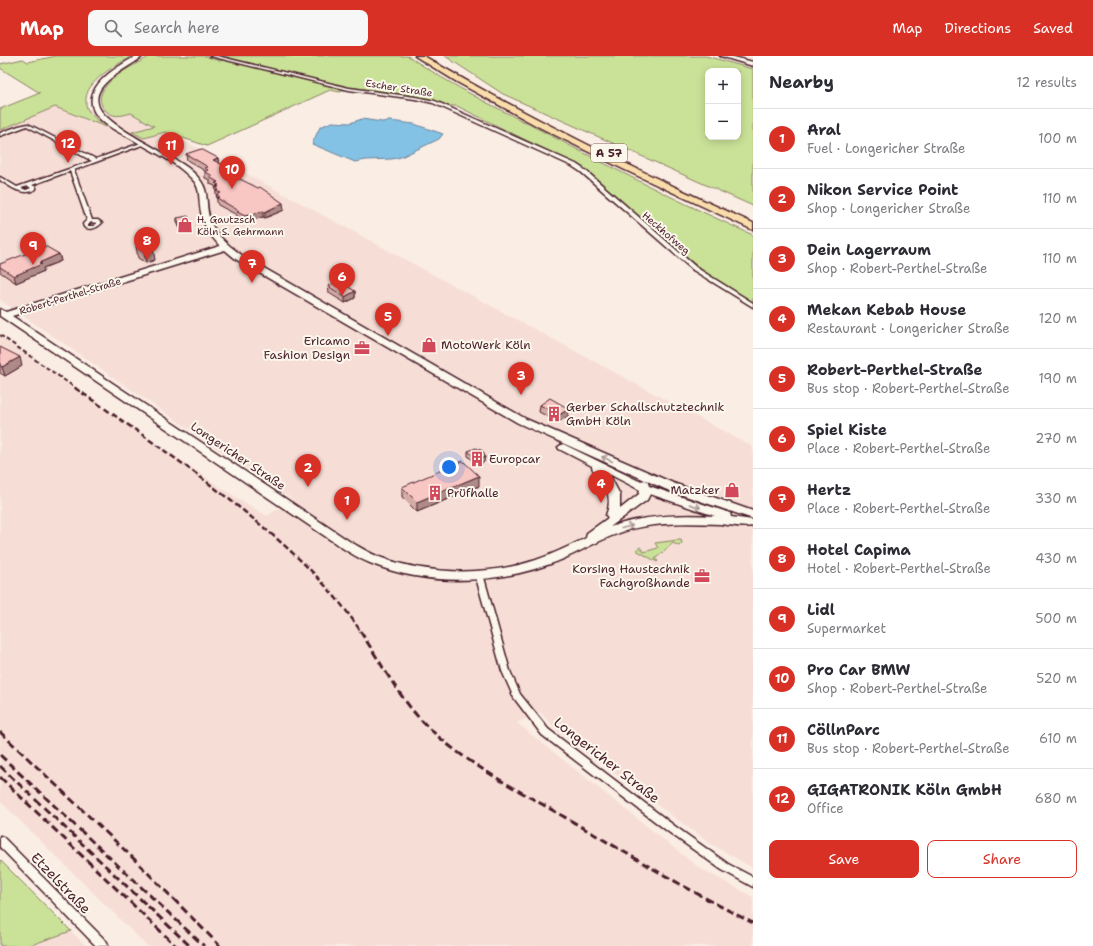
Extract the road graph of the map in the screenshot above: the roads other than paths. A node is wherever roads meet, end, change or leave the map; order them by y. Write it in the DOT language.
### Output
graph roads {
  1 [pos="140,56"];
  2 [pos="143,56"];
  3 [pos="212,56"];
  4 [pos="419,56"];
  5 [pos="430,56"];
  6 [pos="723,56"];
  7 [pos="128,63"];
  8 [pos="753,64"];
  9 [pos="0,135"];
  10 [pos="143,144"];
  11 [pos="96,161"];
  12 [pos="574,165"];
  13 [pos="71,169"];
  14 [pos="0,178"];
  15 [pos="28,184"];
  16 [pos="18,188"];
  17 [pos="753,220"];
  18 [pos="90,221"];
  19 [pos="753,227"];
  20 [pos="226,247"];
  21 [pos="753,305"];
  22 [pos="3,314"];
  23 [pos="522,421"];
  24 [pos="589,461"];
  25 [pos="632,470"];
  26 [pos="669,486"];
  27 [pos="645,488"];
  28 [pos="610,519"];
  29 [pos="752,521"];
  30 [pos="578,545"];
  31 [pos="479,574"];
  32 [pos="0,840"];
  33 [pos="753,882"];
  34 [pos="103,946"];
  1 -- 7 [label="street"];
  2 -- 7 [label="street"];
  3 -- 12 [label="street, Escher Straße"];
  4 -- 19 [label="highway, A 57"];
  5 -- 17 [label="highway, A 57"];
  6 -- 8 [label="street"];
  7 -- 10 [label="street"];
  9 -- 11 [label="street"];
  10 -- 11 [label="street"];
  10 -- 20 [label="street"];
  11 -- 13 [label="street"];
  12 -- 21 [label="street, Heckhofweg"];
  13 -- 15 [label="street"];
  13 -- 18 [label="street"];
  14 -- 16 [label="street"];
  15 -- 16 [label="street"];
  15 -- 16 [label="street"];
  20 -- 22 [label="street, Robert-Perthel-Straße"];
  20 -- 23 [label="street"];
  22 -- 31 [label="street, Longericher Straße"];
  23 -- 24 [label="street"];
  25 -- 23 [label="street, one-way"];
  24 -- 27 [label="street"];
  24 -- 28 [label="street"];
  25 -- 26 [label="street"];
  25 -- 27 [label="street"];
  26 -- 27 [label="street"];
  26 -- 29 [label="street"];
  27 -- 28 [label="street, Longericher Straße"];
  27 -- 29 [label="street, one-way"];
  28 -- 30 [label="street, Longericher Straße"];
  30 -- 29 [label="street, Longericher Straße, one-way"];
  30 -- 31 [label="street, Longericher Straße"];
  31 -- 33 [label="street, Longericher Straße"];
  32 -- 34 [label="street, Etzelstraße"];
}
